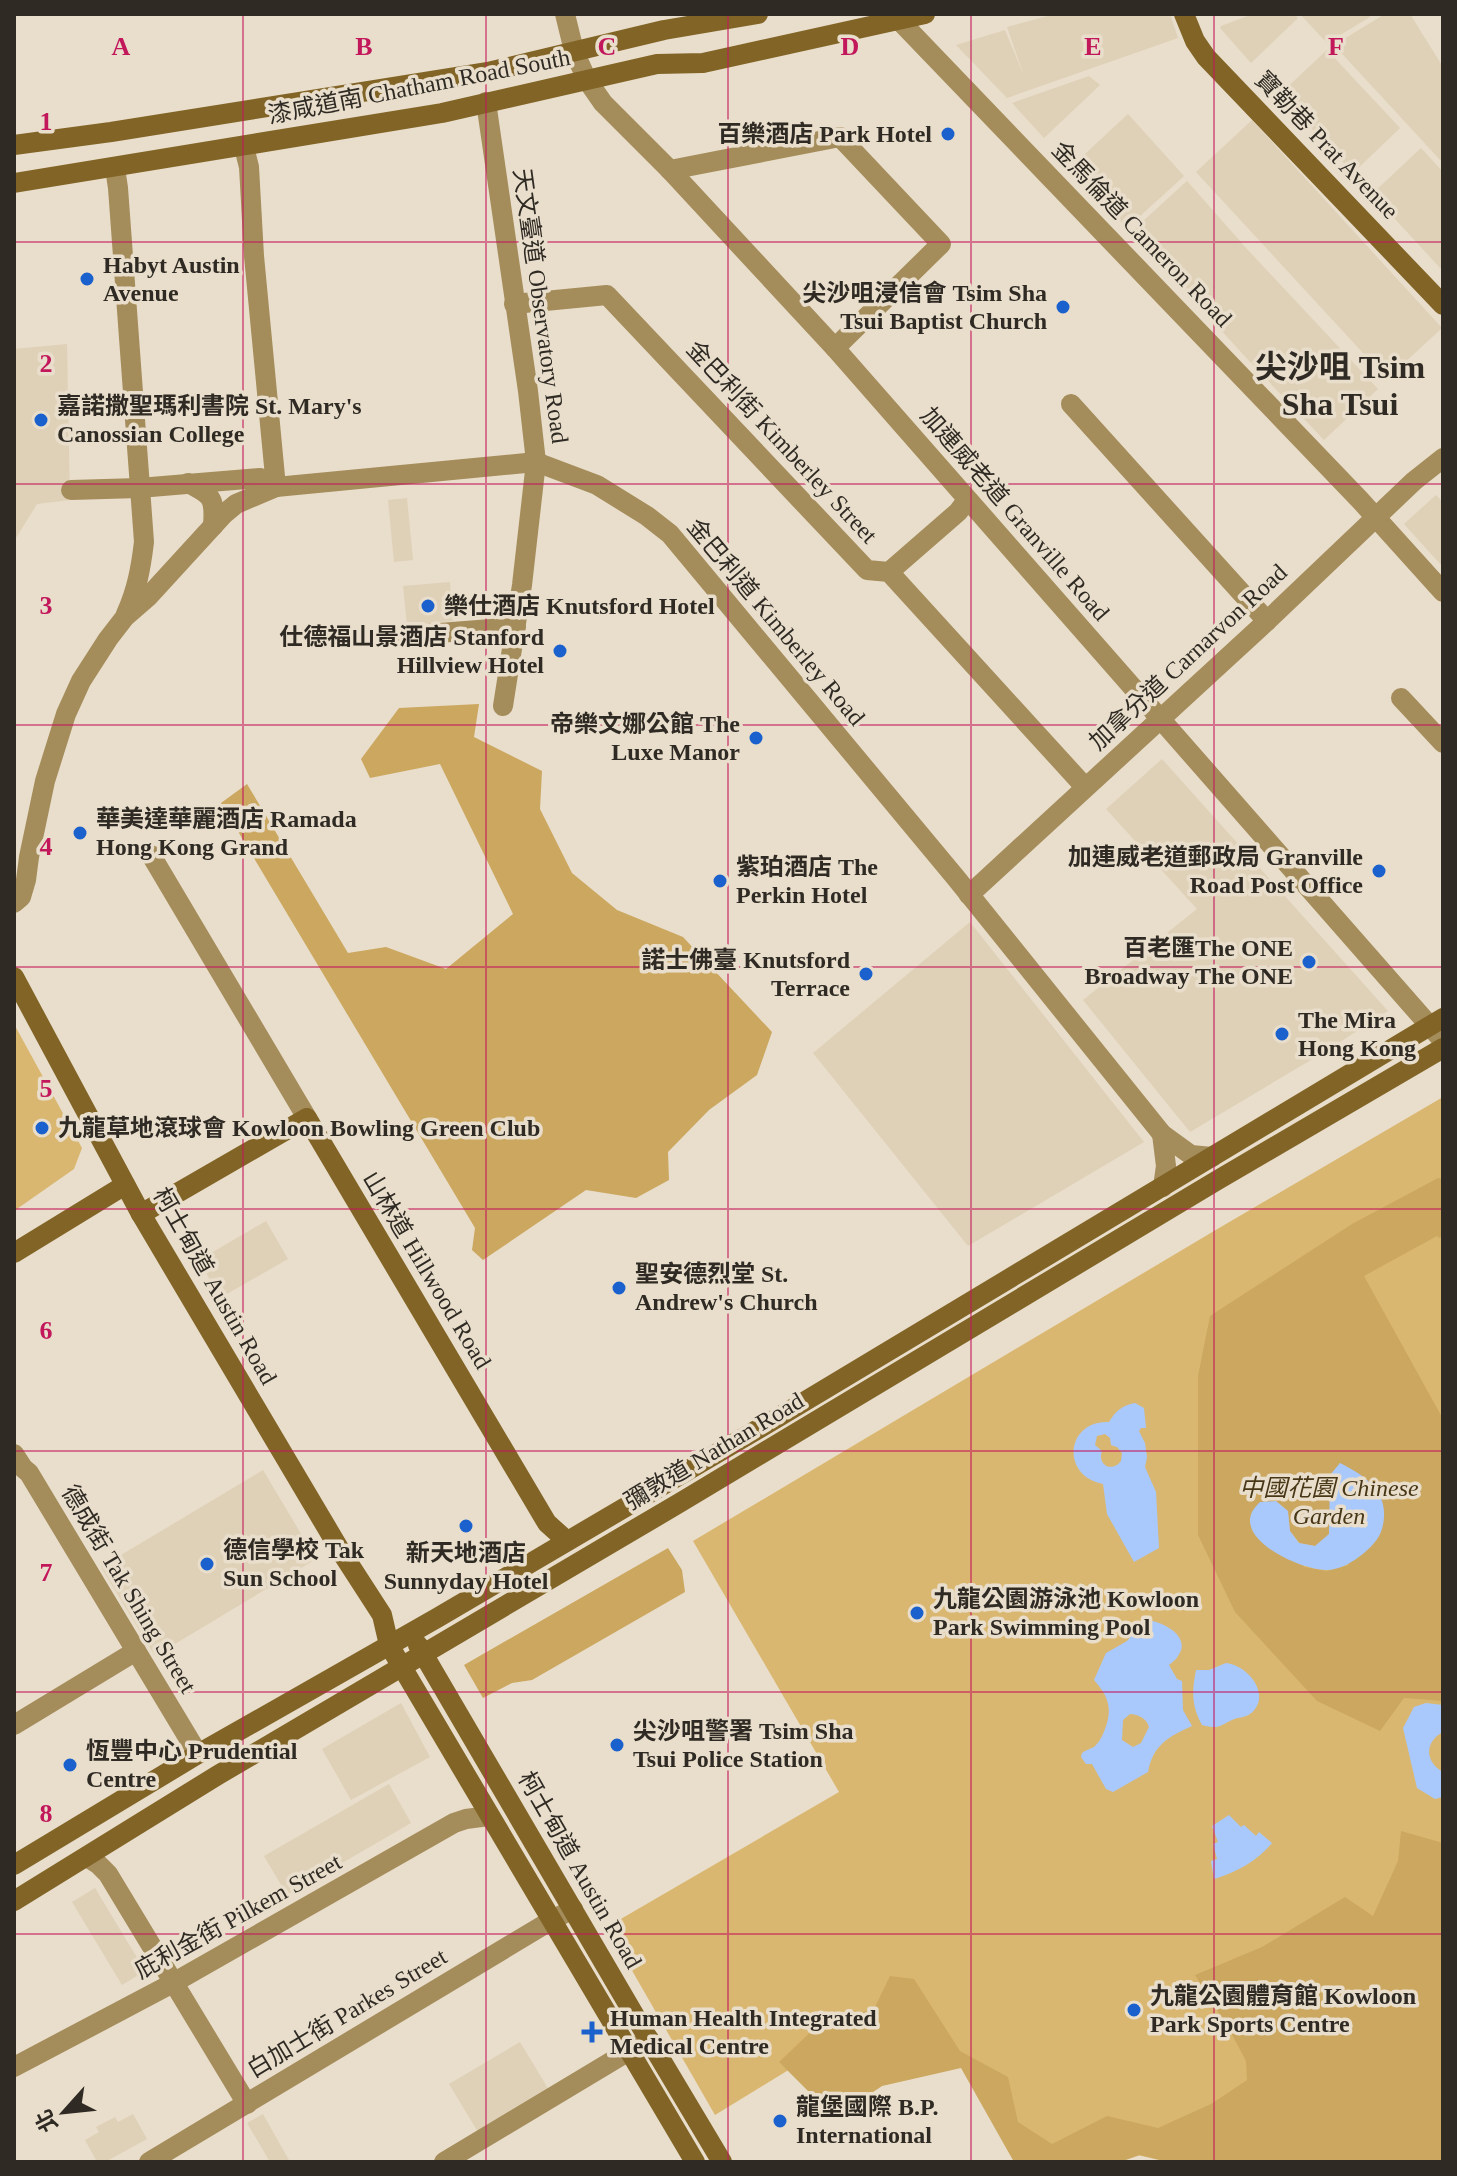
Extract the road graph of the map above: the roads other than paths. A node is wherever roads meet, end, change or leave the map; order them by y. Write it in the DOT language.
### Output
graph roads {
  1 [pos="565,14"];
  2 [pos="758,14"];
  3 [pos="925,14"];
  4 [pos="1184,14"];
  5 [pos="896,17"];
  6 [pos="574,51"];
  7 [pos="587,80"];
  8 [pos="486,102"];
  9 [pos="14,145"];
  10 [pos="244,147"];
  11 [pos="115,168"];
  12 [pos="670,170"];
  13 [pos="14,183"];
  14 [pos="514,304"];
  15 [pos="1443,305"];
  16 [pos="835,348"];
  17 [pos="1071,404"];
  18 [pos="1443,458"];
  19 [pos="536,462"];
  20 [pos="188,483"];
  21 [pos="276,487"];
  22 [pos="139,488"];
  23 [pos="71,490"];
  24 [pos="967,500"];
  25 [pos="1376,517"];
  26 [pos="213,526"];
  27 [pos="144,542"];
  28 [pos="188,555"];
  29 [pos="889,572"];
  30 [pos="1443,592"];
  31 [pos="125,617"];
  32 [pos="1267,621"];
  33 [pos="516,627"];
  34 [pos="361,639"];
  35 [pos="1401,698"];
  36 [pos="503,706"];
  37 [pos="1160,720"];
  38 [pos="1442,740"];
  39 [pos="1085,787"];
  40 [pos="151,855"];
  41 [pos="969,895"];
  42 [pos="14,903"];
  43 [pos="14,977"];
  44 [pos="1439,1028"];
  45 [pos="1443,1048"];
  46 [pos="307,1118"];
  47 [pos="1162,1134"];
  48 [pos="1212,1157"];
  49 [pos="125,1185"];
  50 [pos="1163,1187"];
  51 [pos="141,1214"];
  52 [pos="14,1253"];
  53 [pos="14,1454"];
  54 [pos="567,1541"];
  55 [pos="382,1615"];
  56 [pos="411,1632"];
  57 [pos="389,1645"];
  58 [pos="136,1651"];
  59 [pos="424,1653"];
  60 [pos="402,1666"];
  61 [pos="14,1725"];
  62 [pos="198,1754"];
  63 [pos="489,1816"];
  64 [pos="87,1857"];
  65 [pos="14,1865"];
  66 [pos="14,1901"];
  67 [pos="573,1909"];
  68 [pos="552,1920"];
  69 [pos="173,1983"];
  70 [pos="649,2039"];
  71 [pos="629,2052"];
  72 [pos="14,2067"];
  73 [pos="247,2104"];
  74 [pos="149,2162"];
  75 [pos="444,2162"];
  76 [pos="695,2162"];
  77 [pos="722,2162"];
  1 -- 6 [label="street, 加連威老道 Granville Road"];
  2 -- 6 [label="main road, 漆咸道南 Chatham Road South"];
  3 -- 5 [label="main road, 漆咸道南 Chatham Road South"];
  4 -- 15 [label="main road, 寶勒巷 Prat Avenue"];
  5 -- 7 [label="main road, 漆咸道南 Chatham Road South"];
  5 -- 25 [label="street, 金馬倫道 Cameron Road"];
  6 -- 7 [label="street, 加連威老道 Granville Road"];
  6 -- 9 [label="main road, 漆咸道南 Chatham Road South"];
  7 -- 8 [label="main road, 漆咸道南 Chatham Road South"];
  7 -- 12 [label="street, 加連威老道 Granville Road"];
  8 -- 10 [label="main road, 漆咸道南 Chatham Road South"];
  8 -- 14 [label="street, 天文臺道 Observatory Road"];
  10 -- 11 [label="main road, 漆咸道南 Chatham Road South"];
  10 -- 21 [label="street"];
  11 -- 13 [label="main road, 漆咸道南 Chatham Road South"];
  11 -- 22 [label="street"];
  12 -- 16 [label="street, 加連威老道 Granville Road"];
  12 -- 16 [label="street"];
  14 -- 19 [label="street, 天文臺道 Observatory Road"];
  14 -- 29 [label="street, 金巴利街 Kimberley Street"];
  16 -- 24 [label="street, 加連威老道 Granville Road"];
  17 -- 32 [label="street"];
  18 -- 25 [label="street, 加拿分道 Carnarvon Road"];
  19 -- 21 [label="street, 金巴利道 Kimberley Road"];
  19 -- 33 [label="street, 天文臺道 Observatory Road"];
  19 -- 41 [label="street, 金巴利道 Kimberley Road"];
  20 -- 21 [label="street, 金巴利道 Kimberley Road"];
  20 -- 22 [label="street, 金巴利道 Kimberley Road"];
  20 -- 26 [label="street"];
  21 -- 26 [label="street"];
  22 -- 23 [label="street, 金巴利道 Kimberley Road"];
  22 -- 27 [label="street"];
  24 -- 29 [label="street"];
  24 -- 37 [label="street, 加連威老道 Granville Road"];
  25 -- 30 [label="street, 金馬倫道 Cameron Road"];
  25 -- 32 [label="street, 加拿分道 Carnarvon Road"];
  26 -- 28 [label="street"];
  27 -- 28 [label="street"];
  27 -- 31 [label="street"];
  28 -- 31 [label="street"];
  29 -- 39 [label="street, 金巴利街 Kimberley Street"];
  31 -- 42 [label="street"];
  32 -- 37 [label="street, 加拿分道 Carnarvon Road"];
  33 -- 34 [label="street"];
  33 -- 36 [label="street, 天文臺道 Observatory Road"];
  35 -- 38 [label="street"];
  37 -- 39 [label="street, 加拿分道 Carnarvon Road"];
  37 -- 44 [label="street, 加連威老道 Granville Road"];
  39 -- 41 [label="street, 加拿分道 Carnarvon Road"];
  40 -- 46 [label="street, 山林道 Hillwood Road"];
  41 -- 47 [label="street, 金巴利道 Kimberley Road"];
  43 -- 49 [label="main road, 柯士甸道 Austin Road"];
  44 -- 48 [label="main road, 彌敦道 Nathan Road"];
  45 -- 59 [label="main road, 彌敦道 Nathan Road"];
  46 -- 51 [label="main road"];
  46 -- 54 [label="main road, 山林道 Hillwood Road"];
  47 -- 48 [label="street, 金巴利道 Kimberley Road"];
  47 -- 50 [label="street"];
  48 -- 50 [label="main road, 彌敦道 Nathan Road"];
  49 -- 51 [label="main road, 柯士甸道 Austin Road"];
  49 -- 52 [label="main road"];
  50 -- 54 [label="main road, 彌敦道 Nathan Road"];
  51 -- 55 [label="main road, 柯士甸道 Austin Road"];
  53 -- 58 [label="street, 德成街 Tak Shing Street"];
  54 -- 56 [label="main road, 彌敦道 Nathan Road"];
  55 -- 56 [label="main road, 柯士甸道 Austin Road"];
  55 -- 57 [label="main road, 柯士甸道 Austin Road"];
  56 -- 57 [label="main road, 彌敦道 Nathan Road"];
  56 -- 59 [label="main road, 柯士甸道 Austin Road"];
  57 -- 60 [label="main road, 柯士甸道 Austin Road"];
  57 -- 62 [label="main road, 彌敦道 Nathan Road"];
  58 -- 61 [label="street"];
  58 -- 62 [label="street, 德成街 Tak Shing Street"];
  59 -- 60 [label="main road, 彌敦道 Nathan Road"];
  59 -- 67 [label="main road, 柯士甸道 Austin Road"];
  60 -- 63 [label="main road, 柯士甸道 Austin Road"];
  60 -- 64 [label="main road, 彌敦道 Nathan Road"];
  62 -- 65 [label="main road, 彌敦道 Nathan Road"];
  63 -- 68 [label="main road, 柯士甸道 Austin Road"];
  63 -- 69 [label="street, 庇利金街 Pilkem Street"];
  64 -- 66 [label="main road, 彌敦道 Nathan Road"];
  64 -- 69 [label="street"];
  67 -- 68 [label="street, 白加士街 Parkes Street"];
  67 -- 70 [label="main road, 柯士甸道 Austin Road"];
  68 -- 71 [label="main road, 柯士甸道 Austin Road"];
  68 -- 73 [label="street, 白加士街 Parkes Street"];
  69 -- 72 [label="street, 庇利金街 Pilkem Street"];
  69 -- 73 [label="street"];
  70 -- 71 [label="street"];
  70 -- 77 [label="main road, 柯士甸道 Austin Road"];
  71 -- 75 [label="street"];
  71 -- 76 [label="main road, 柯士甸道 Austin Road"];
  73 -- 74 [label="street, 白加士街 Parkes Street"];
}
